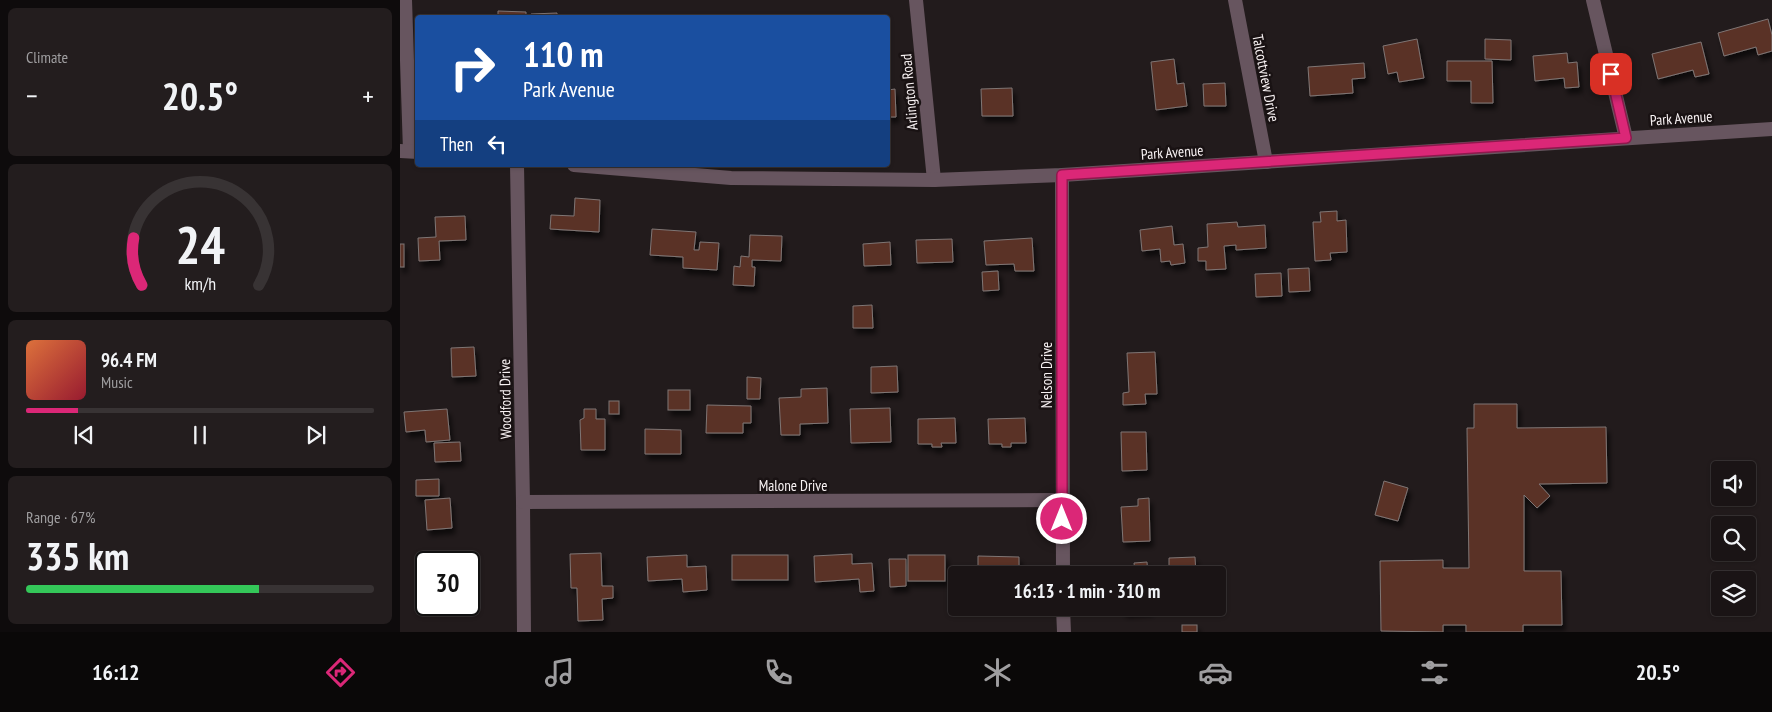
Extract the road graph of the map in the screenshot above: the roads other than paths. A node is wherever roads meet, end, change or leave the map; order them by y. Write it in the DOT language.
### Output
graph roads {
  1 [pos="405,0"];
  2 [pos="916,0"];
  3 [pos="1235,0"];
  4 [pos="1593,0"];
  5 [pos="1772,129"];
  6 [pos="1626,138"];
  7 [pos="409,152"];
  8 [pos="1266,162"];
  9 [pos="517,167"];
  10 [pos="598,167"];
  11 [pos="1062,175"];
  12 [pos="934,180"];
  13 [pos="1062,500"];
  14 [pos="523,502"];
  15 [pos="1063,566"];
  16 [pos="1064,616"];
  17 [pos="524,632"];
  18 [pos="1064,632"];
  1 -- 7 [label="street"];
  2 -- 12 [label="street, Arlington Road"];
  3 -- 8 [label="street, Talcottview Drive"];
  4 -- 6 [label="street"];
  5 -- 6 [label="street, Park Avenue"];
  6 -- 8 [label="street, Park Avenue"];
  8 -- 11 [label="street, Park Avenue"];
  9 -- 14 [label="street, Woodford Drive"];
  10 -- 12 [label="street, Park Avenue"];
  11 -- 12 [label="street, Park Avenue"];
  11 -- 13 [label="street, Nelson Drive"];
  13 -- 14 [label="street, Malone Drive"];
  13 -- 15 [label="street, Nelson Drive"];
  14 -- 17 [label="street, Woodford Drive"];
  16 -- 18 [label="street"];
}
